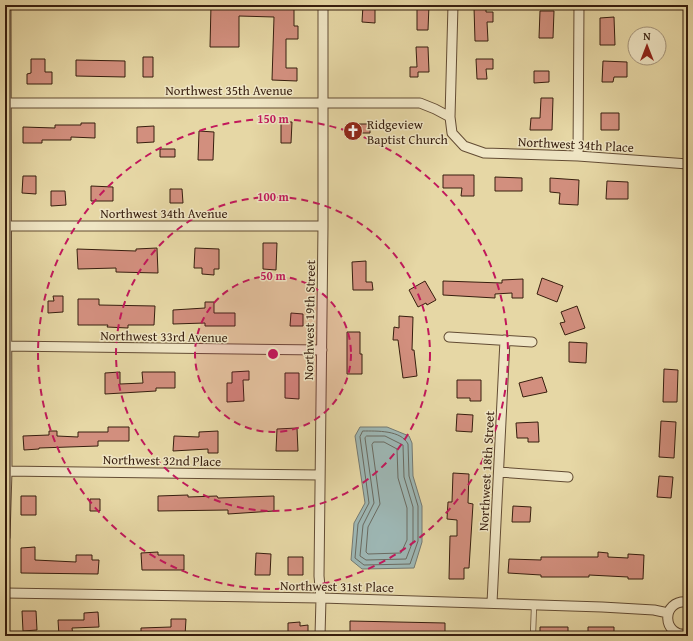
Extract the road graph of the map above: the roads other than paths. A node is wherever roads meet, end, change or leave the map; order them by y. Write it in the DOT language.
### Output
graph roads {
  1 [pos="6,5"];
  2 [pos="323,5"];
  3 [pos="453,5"];
  4 [pos="579,5"];
  5 [pos="5,103"];
  6 [pos="322,104"];
  7 [pos="450,117"];
  8 [pos="578,156"];
  9 [pos="688,164"];
  10 [pos="5,226"];
  11 [pos="323,226"];
  12 [pos="449,337"];
  13 [pos="505,340"];
  14 [pos="532,342"];
  15 [pos="6,346"];
  16 [pos="322,350"];
  17 [pos="6,471"];
  18 [pos="499,472"];
  19 [pos="320,475"];
  20 [pos="568,477"];
  21 [pos="5,537"];
  22 [pos="5,593"];
  23 [pos="321,598"];
  24 [pos="688,600"];
  25 [pos="492,603"];
  26 [pos="534,605"];
  27 [pos="668,614"];
  28 [pos="686,635"];
  29 [pos="320,636"];
  30 [pos="533,636"];
  1 -- 5 [label="street"];
  2 -- 6 [label="street, Northwest 19th Street"];
  3 -- 7 [label="street"];
  4 -- 8 [label="street"];
  5 -- 6 [label="street, Northwest 35th Avenue"];
  5 -- 10 [label="street"];
  6 -- 7 [label="street, Northwest 35th Avenue"];
  6 -- 11 [label="street, Northwest 19th Street"];
  7 -- 8 [label="street, Northwest 34th Place"];
  8 -- 9 [label="street, Northwest 34th Place"];
  10 -- 11 [label="street, Northwest 34th Avenue"];
  10 -- 15 [label="street"];
  11 -- 16 [label="street, Northwest 19th Street"];
  12 -- 13 [label="street"];
  13 -- 14 [label="street"];
  13 -- 18 [label="street, Northwest 18th Street"];
  15 -- 16 [label="street, Northwest 33rd Avenue"];
  15 -- 17 [label="street"];
  16 -- 19 [label="street, Northwest 19th Street"];
  17 -- 19 [label="street, Northwest 32nd Place"];
  17 -- 21 [label="street"];
  18 -- 20 [label="street"];
  18 -- 25 [label="street, Northwest 18th Street"];
  19 -- 23 [label="street, Northwest 19th Street"];
  22 -- 23 [label="street, Northwest 31st Place"];
  23 -- 25 [label="street, Northwest 31st Place"];
  23 -- 29 [label="street, Northwest 19th Street"];
  24 -- 27 [label="street"];
  25 -- 26 [label="street, Northwest 31st Place"];
  26 -- 27 [label="street, Northwest 31st Place"];
  26 -- 30 [label="lane"];
  27 -- 28 [label="street"];
}
